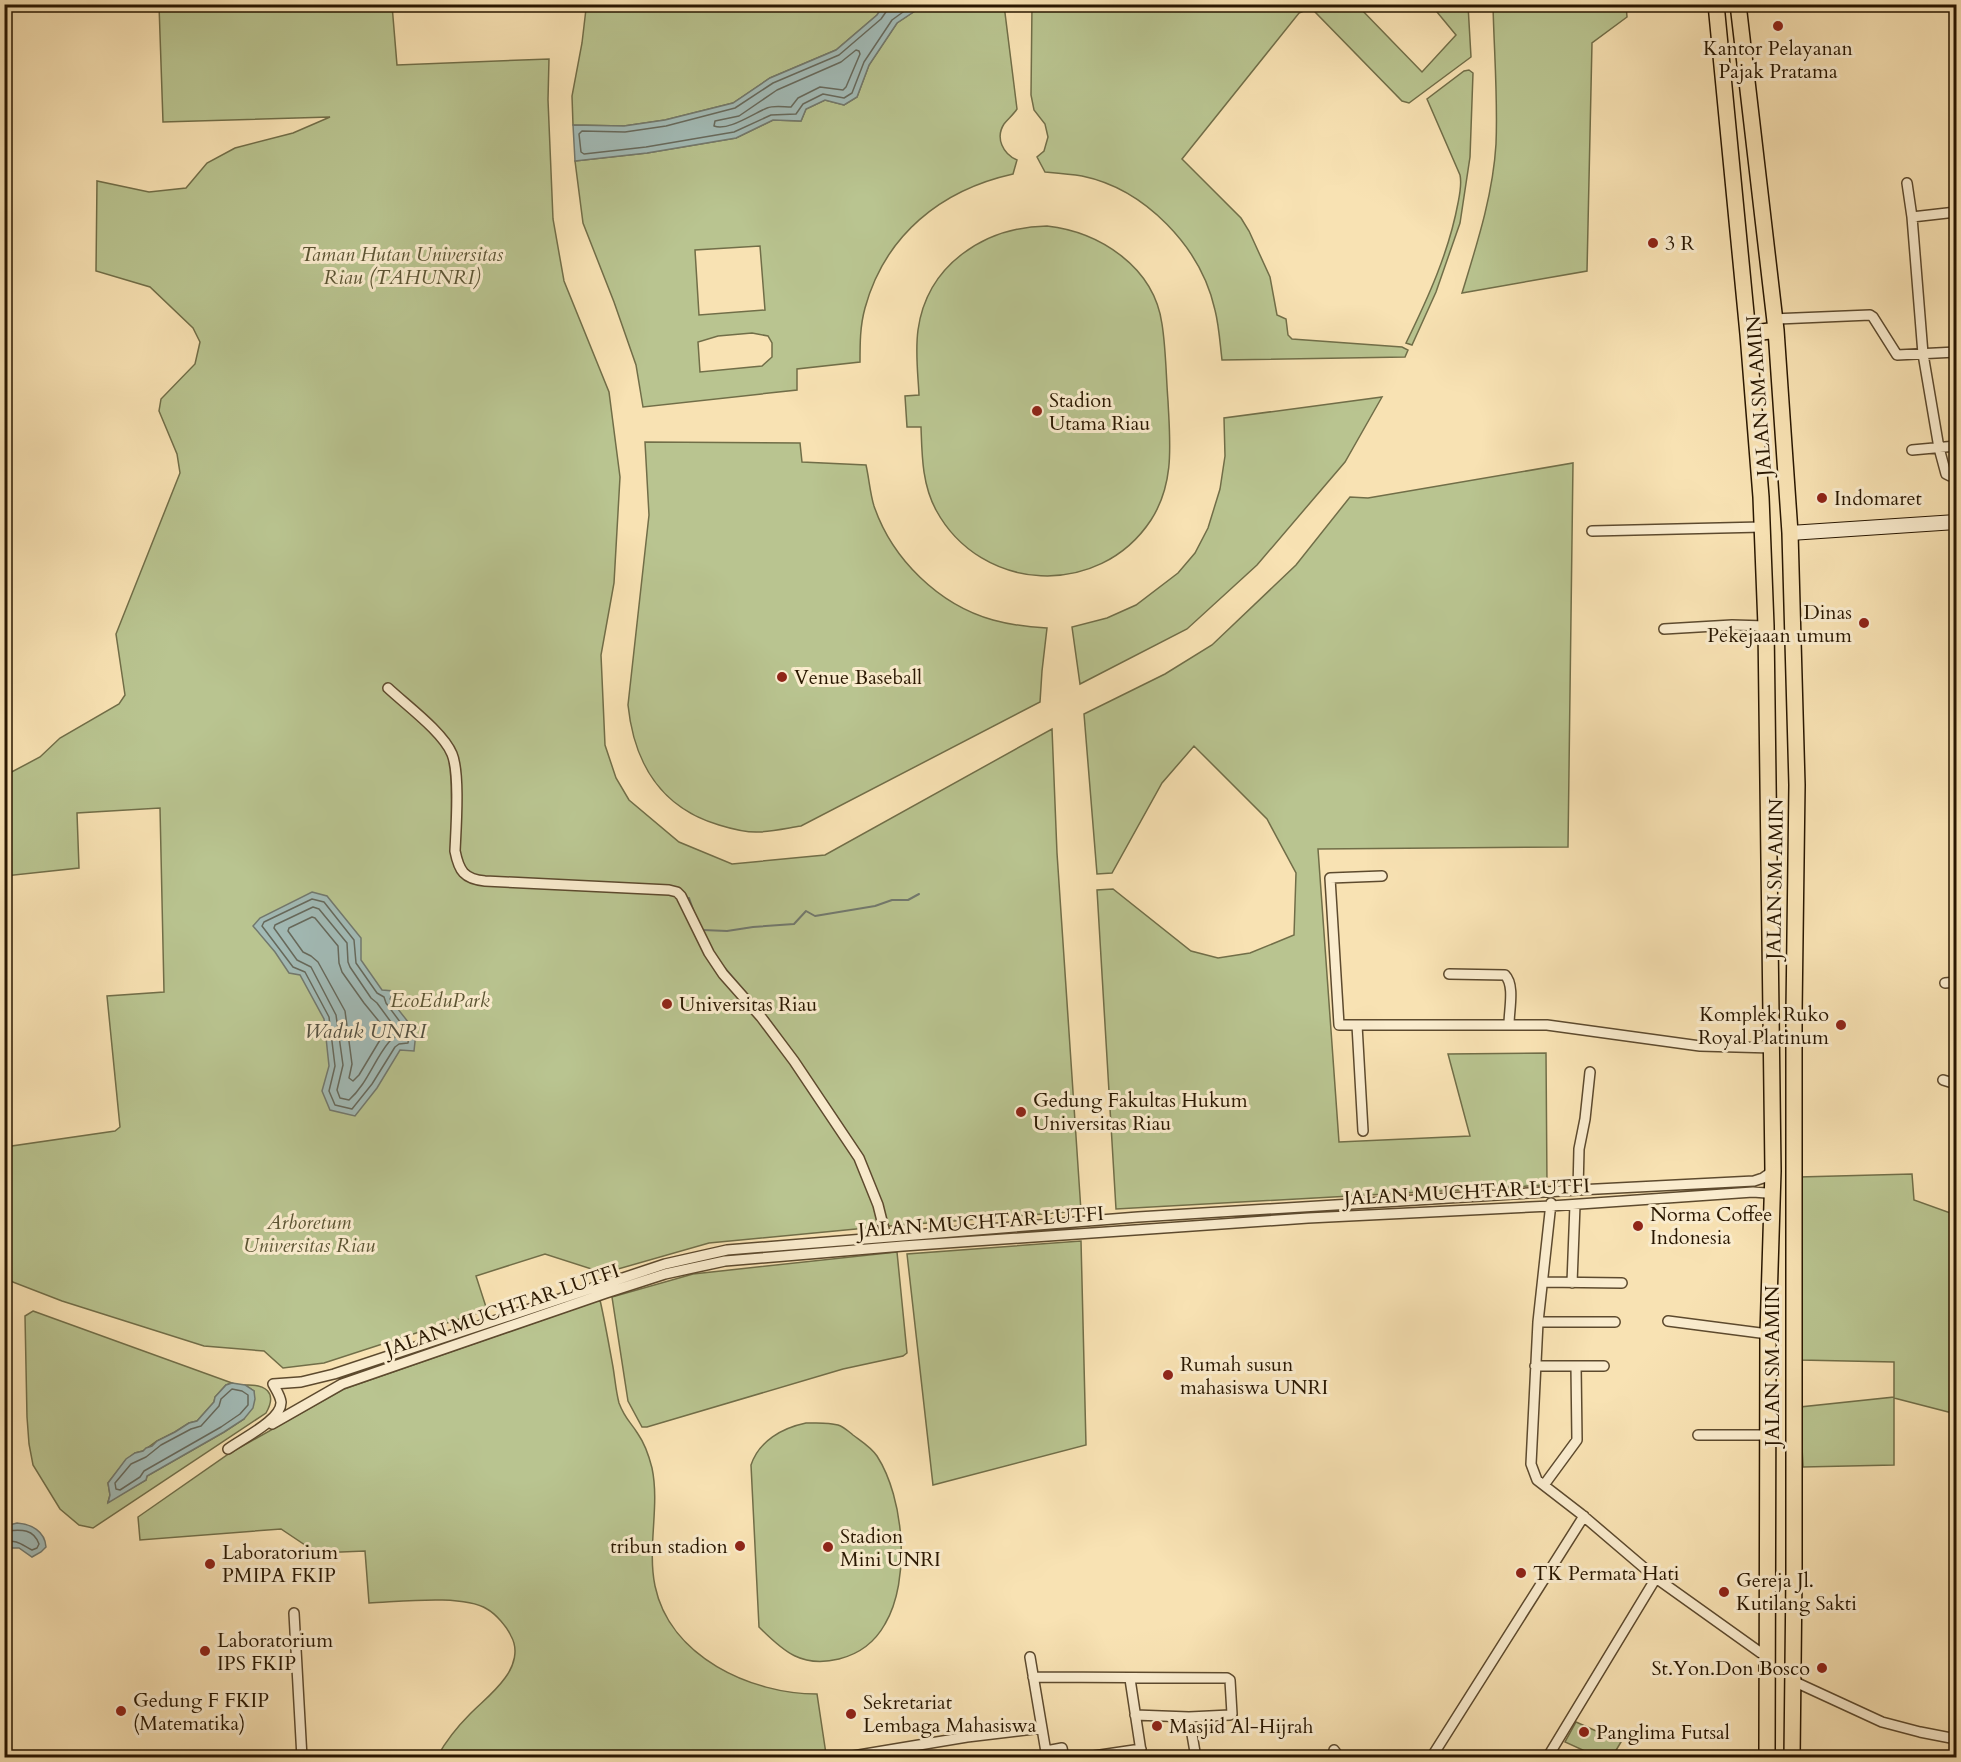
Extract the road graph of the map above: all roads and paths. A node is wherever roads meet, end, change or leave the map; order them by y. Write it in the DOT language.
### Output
graph roads {
  1 [pos="1716,4"];
  2 [pos="1738,4"];
  3 [pos="1907,183"];
  4 [pos="1956,212"];
  5 [pos="1912,217"];
  6 [pos="1776,324"];
  7 [pos="1748,334"];
  8 [pos="1956,352"];
  9 [pos="1923,354"];
  10 [pos="1956,446"];
  11 [pos="1939,448"];
  12 [pos="1912,450"];
  13 [pos="1956,475"];
  14 [pos="1956,522"];
  15 [pos="1762,527"];
  16 [pos="1592,531"];
  17 [pos="1790,533"];
  18 [pos="1766,626"];
  19 [pos="1665,628"];
  20 [pos="388,688"];
  21 [pos="1382,876"];
  22 [pos="1449,974"];
  23 [pos="1945,982"];
  24 [pos="1956,982"];
  25 [pos="1509,1024"];
  26 [pos="1357,1025"];
  27 [pos="1773,1048"];
  28 [pos="1590,1072"];
  29 [pos="1943,1080"];
  30 [pos="1956,1084"];
  31 [pos="1363,1131"];
  32 [pos="1773,1171"];
  33 [pos="1578,1190"];
  34 [pos="1551,1191"];
  35 [pos="1773,1197"];
  36 [pos="1575,1205"];
  37 [pos="1551,1206"];
  38 [pos="886,1237"];
  39 [pos="1543,1282"];
  40 [pos="1572,1283"];
  41 [pos="1622,1283"];
  42 [pos="1792,1310"];
  43 [pos="1770,1311"];
  44 [pos="1668,1321"];
  45 [pos="1538,1322"];
  46 [pos="1615,1323"];
  47 [pos="1768,1335"];
  48 [pos="1535,1366"];
  49 [pos="1576,1366"];
  50 [pos="1604,1366"];
  51 [pos="1698,1435"];
  52 [pos="1768,1435"];
  53 [pos="1544,1485"];
  54 [pos="1584,1516"];
  55 [pos="1656,1578"];
  56 [pos="294,1613"];
  57 [pos="1030,1657"];
  58 [pos="1768,1659"];
  59 [pos="1033,1677"];
  60 [pos="1130,1679"];
  61 [pos="1793,1681"];
  62 [pos="1135,1715"];
  63 [pos="1189,1717"];
  64 [pos="1042,1728"];
  65 [pos="1956,1739"];
  66 [pos="1142,1753"];
  67 [pos="1047,1754"];
  68 [pos="302,1758"];
  69 [pos="847,1758"];
  70 [pos="1064,1758"];
  71 [pos="1080,1758"];
  72 [pos="1196,1758"];
  73 [pos="1431,1758"];
  74 [pos="1547,1758"];
  75 [pos="1767,1758"];
  76 [pos="1792,1758"];
  1 -- 7 [label="main road, JALAN SM AMIN"];
  2 -- 6 [label="main road, JALAN SM AMIN"];
  3 -- 5 [label="street"];
  4 -- 5 [label="street"];
  5 -- 9 [label="street"];
  6 -- 7 [label="main road"];
  6 -- 9 [label="street"];
  6 -- 17 [label="main road, JALAN SM AMIN"];
  7 -- 15 [label="main road, JALAN SM AMIN"];
  8 -- 9 [label="street"];
  9 -- 11 [label="street"];
  10 -- 11 [label="street"];
  11 -- 12 [label="street"];
  11 -- 13 [label="street"];
  14 -- 17 [label="main road"];
  15 -- 16 [label="street"];
  15 -- 18 [label="main road, JALAN SM AMIN"];
  17 -- 42 [label="main road, JALAN SM AMIN"];
  18 -- 19 [label="street"];
  18 -- 27 [label="main road, JALAN SM AMIN"];
  20 -- 38 [label="street"];
  21 -- 26 [label="street"];
  22 -- 25 [label="street"];
  23 -- 24 [label="street"];
  25 -- 26 [label="street"];
  25 -- 27 [label="street"];
  26 -- 31 [label="street"];
  27 -- 32 [label="main road, JALAN SM AMIN"];
  28 -- 33 [label="street"];
  29 -- 30 [label="street"];
  32 -- 33 [label="street, JALAN MUCHTAR LUTFI"];
  32 -- 35 [label="main road, JALAN SM AMIN"];
  33 -- 34 [label="street, JALAN MUCHTAR LUTFI"];
  34 -- 37 [label="street"];
  34 -- 38 [label="street, JALAN MUCHTAR LUTFI"];
  35 -- 36 [label="street, JALAN MUCHTAR LUTFI"];
  35 -- 43 [label="main road, JALAN SM AMIN"];
  36 -- 37 [label="street, JALAN MUCHTAR LUTFI"];
  36 -- 40 [label="street"];
  37 -- 38 [label="street, JALAN MUCHTAR LUTFI"];
  37 -- 39 [label="street"];
  39 -- 40 [label="street"];
  39 -- 45 [label="street"];
  40 -- 41 [label="street"];
  42 -- 43 [label="main road"];
  42 -- 61 [label="main road, JALAN SM AMIN"];
  43 -- 47 [label="main road, JALAN SM AMIN"];
  44 -- 47 [label="street"];
  45 -- 46 [label="street"];
  45 -- 48 [label="street"];
  47 -- 52 [label="main road, JALAN SM AMIN"];
  48 -- 49 [label="street"];
  48 -- 53 [label="street"];
  49 -- 50 [label="street"];
  49 -- 53 [label="street"];
  51 -- 52 [label="street"];
  52 -- 58 [label="main road, JALAN SM AMIN"];
  53 -- 54 [label="street"];
  54 -- 55 [label="street"];
  54 -- 73 [label="street"];
  55 -- 58 [label="street"];
  55 -- 74 [label="street"];
  56 -- 68 [label="street"];
  57 -- 59 [label="street"];
  58 -- 75 [label="main road, JALAN SM AMIN"];
  59 -- 60 [label="street"];
  59 -- 64 [label="street"];
  60 -- 62 [label="street"];
  60 -- 63 [label="street"];
  61 -- 65 [label="street"];
  61 -- 76 [label="main road, JALAN SM AMIN"];
  62 -- 63 [label="street"];
  62 -- 66 [label="street"];
  63 -- 72 [label="street"];
  64 -- 67 [label="street"];
  64 -- 69 [label="street"];
  66 -- 71 [label="street"];
  67 -- 70 [label="street"];
}
